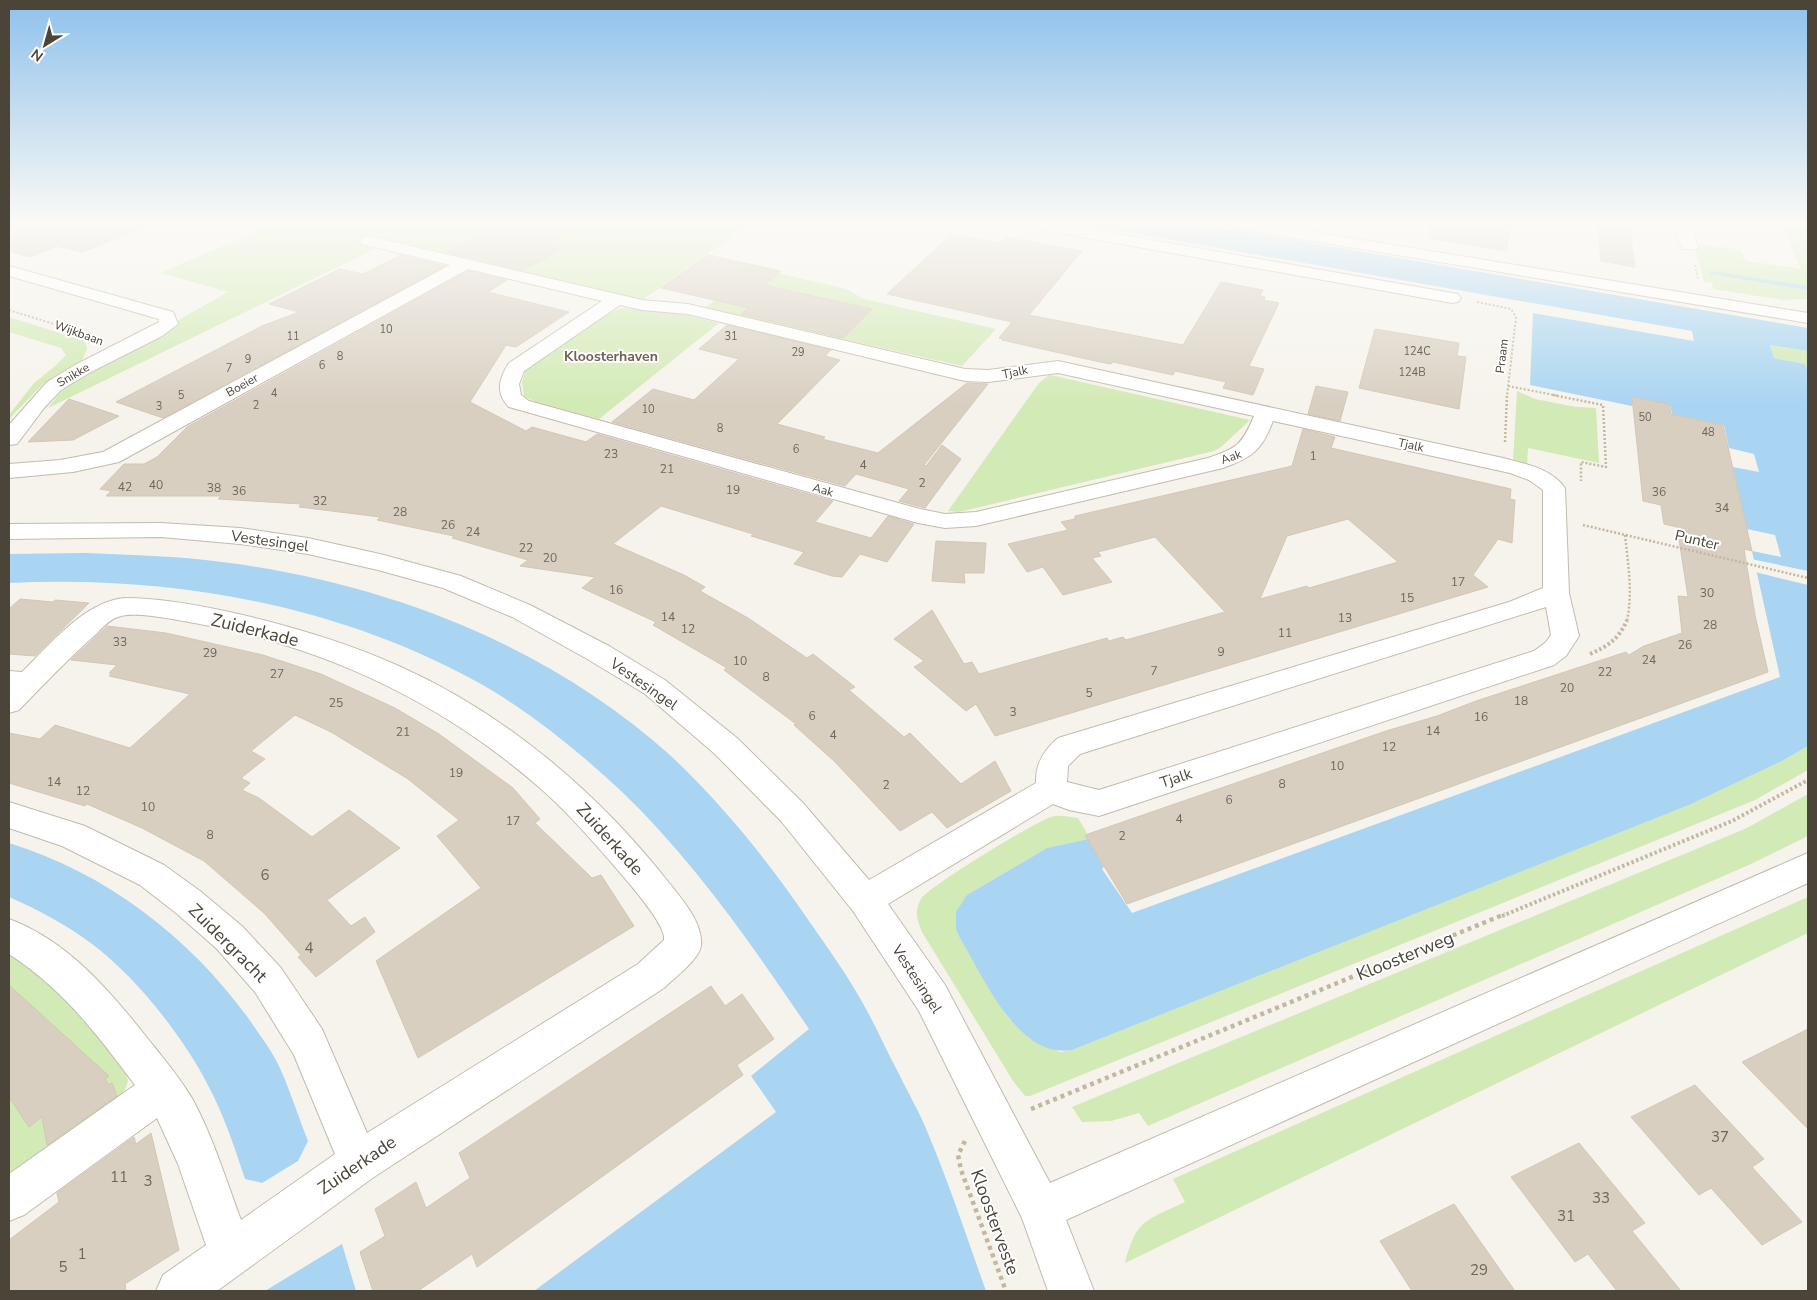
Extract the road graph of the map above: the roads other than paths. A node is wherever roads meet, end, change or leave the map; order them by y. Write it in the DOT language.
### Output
graph roads {
  1 [pos="57,285"];
  2 [pos="426,285"];
  3 [pos="551,285"];
  4 [pos="1377,285"];
  5 [pos="1607,285"];
  6 [pos="1452,298"];
  7 [pos="616,300"];
  8 [pos="1808,318"];
  9 [pos="97,338"];
  10 [pos="119,351"];
  11 [pos="1266,413"];
  12 [pos="9,439"];
  13 [pos="9,471"];
  14 [pos="9,531"];
  15 [pos="1556,593"];
  16 [pos="15,689"];
  17 [pos="1052,789"];
  18 [pos="9,814"];
  19 [pos="1808,867"];
  20 [pos="865,900"];
  21 [pos="9,935"];
  22 [pos="163,1090"];
  23 [pos="359,1162"];
  24 [pos="9,1200"];
  25 [pos="1040,1209"];
  26 [pos="231,1253"];
  27 [pos="179,1291"];
  28 [pos="1071,1291"];
  1 -- 10 [label="street, Snikke"];
  2 -- 13 [label="street, Boeier"];
  3 -- 7 [label="street, Tjalk"];
  4 -- 6 [label="street"];
  5 -- 8 [label="street"];
  7 -- 11 [label="street, Tjalk"];
  7 -- 11 [label="street, Aak"];
  9 -- 10 [label="street, Wijkbaan"];
  10 -- 12 [label="street, Snikke"];
  11 -- 15 [label="street, Tjalk"];
  14 -- 20 [label="street, Vestesingel"];
  15 -- 17 [label="street"];
  15 -- 17 [label="street, Tjalk"];
  16 -- 23 [label="street, Zuiderkade"];
  17 -- 20 [label="street"];
  18 -- 23 [label="street, Zuidergracht"];
  19 -- 25 [label="street"];
  20 -- 25 [label="street, Vestesingel"];
  21 -- 22 [label="street"];
  22 -- 24 [label="street"];
  22 -- 26 [label="street"];
  23 -- 26 [label="street, Zuiderkade"];
  25 -- 28 [label="street, Vestesingel"];
  26 -- 27 [label="street, Zuiderkade"];
}
